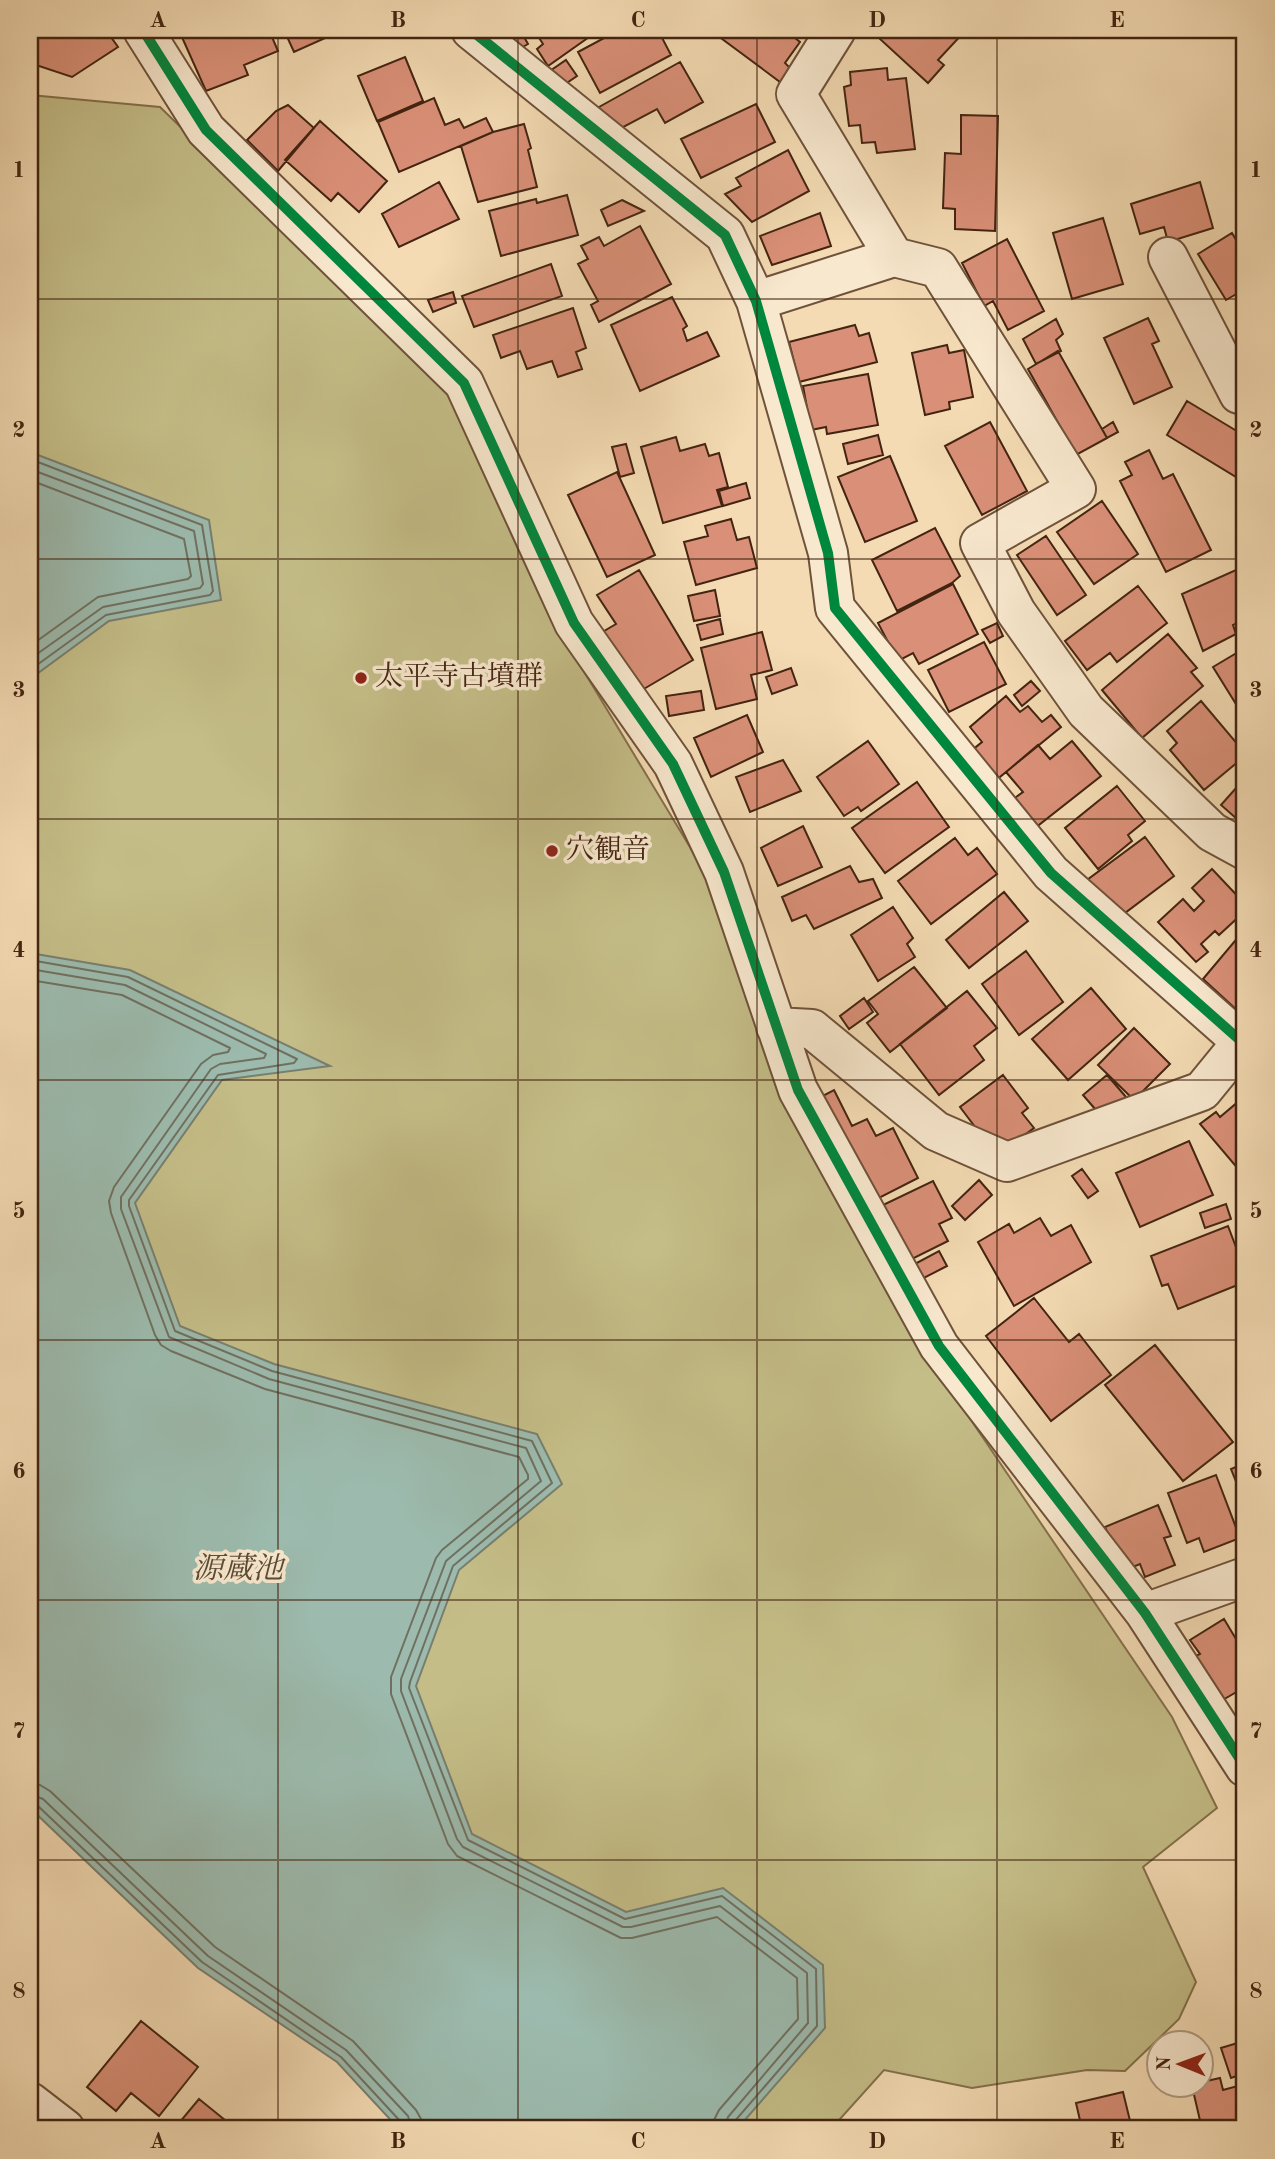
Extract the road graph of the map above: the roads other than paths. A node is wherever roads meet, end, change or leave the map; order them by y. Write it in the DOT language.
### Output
graph roads {
  1 [pos="143,30"];
  2 [pos="471,30"];
  3 [pos="836,30"];
  4 [pos="894,257"];
  5 [pos="1168,257"];
  6 [pos="755,301"];
  7 [pos="1245,392"];
  8 [pos="1245,850"];
  9 [pos="776,1027"];
  10 [pos="1243,1040"];
  11 [pos="1245,1577"];
  12 [pos="1145,1613"];
  13 [pos="1245,1767"];
  14 [pos="30,2102"];
  15 [pos="64,2129"];
  1 -- 9 [label="street"];
  2 -- 6 [label="street"];
  3 -- 4 [label="street"];
  4 -- 6 [label="street"];
  4 -- 8 [label="street"];
  5 -- 7 [label="street"];
  6 -- 10 [label="street"];
  9 -- 10 [label="street"];
  9 -- 12 [label="street"];
  11 -- 12 [label="street"];
  12 -- 13 [label="street"];
  14 -- 15 [label="street"];
}
